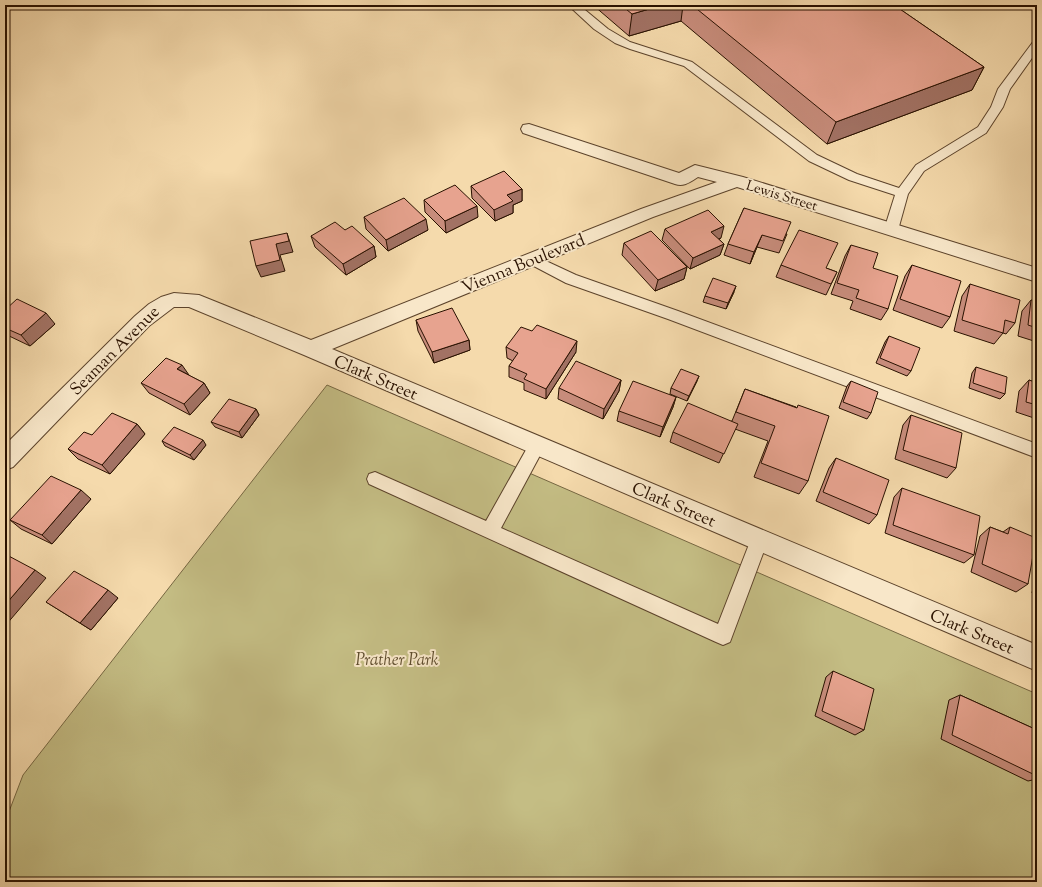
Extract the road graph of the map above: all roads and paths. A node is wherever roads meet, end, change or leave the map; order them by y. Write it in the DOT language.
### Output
graph roads {
  1 [pos="573,5"];
  2 [pos="1037,44"];
  3 [pos="529,129"];
  4 [pos="737,181"];
  5 [pos="902,194"];
  6 [pos="892,230"];
  7 [pos="533,260"];
  8 [pos="1037,275"];
  9 [pos="311,349"];
  10 [pos="537,446"];
  11 [pos="1037,451"];
  12 [pos="5,460"];
  13 [pos="375,479"];
  14 [pos="490,531"];
  15 [pos="759,540"];
  16 [pos="1037,658"];
  1 -- 5 [label="lane"];
  2 -- 5 [label="lane"];
  3 -- 4 [label="street, Lewis Street"];
  4 -- 6 [label="street, Lewis Street"];
  4 -- 7 [label="street, Vienna Boulevard"];
  5 -- 6 [label="lane"];
  6 -- 8 [label="street, Lewis Street"];
  7 -- 9 [label="street, Vienna Boulevard"];
  7 -- 11 [label="lane"];
  9 -- 10 [label="street, Clark Street"];
  9 -- 12 [label="street, Seaman Avenue"];
  10 -- 14 [label="lane"];
  10 -- 15 [label="street, Clark Street"];
  13 -- 14 [label="lane"];
  14 -- 15 [label="lane"];
  15 -- 16 [label="street, Clark Street"];
}
